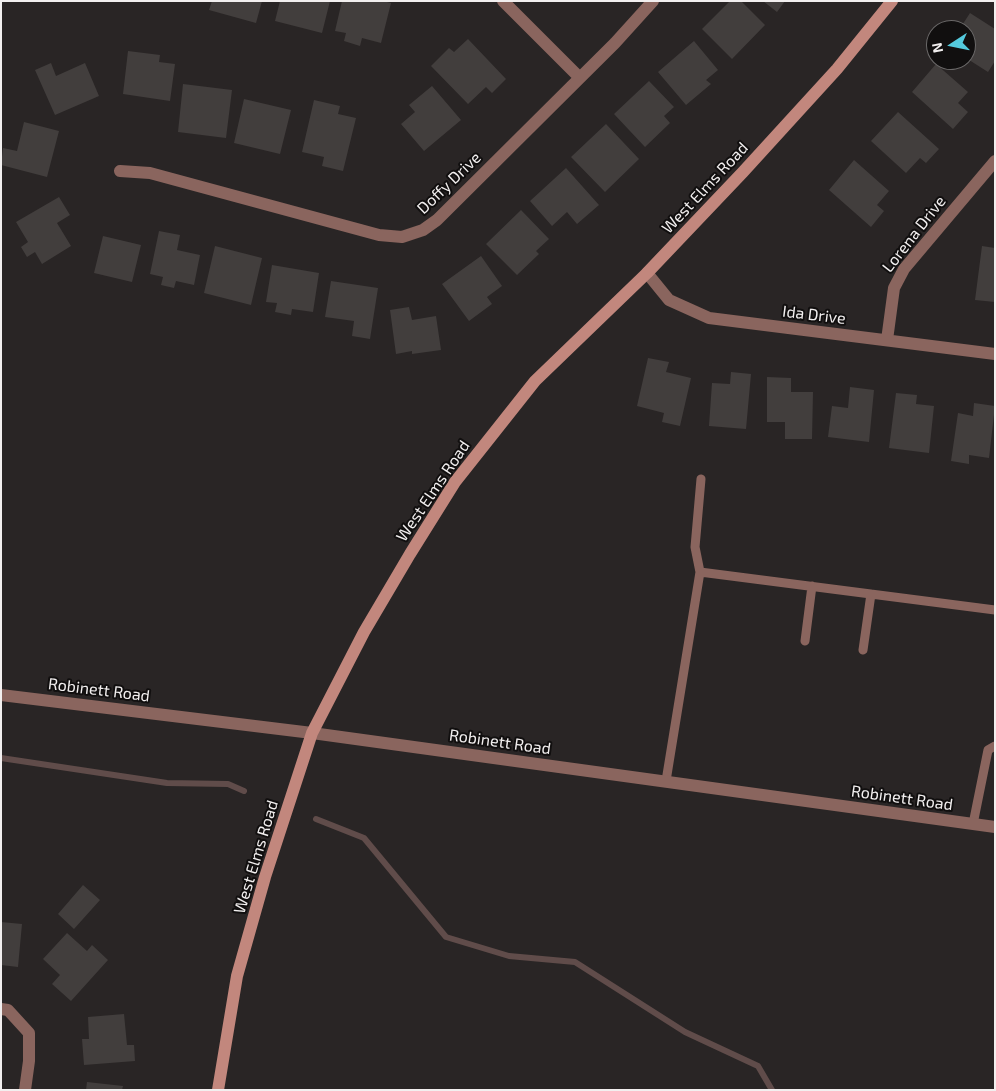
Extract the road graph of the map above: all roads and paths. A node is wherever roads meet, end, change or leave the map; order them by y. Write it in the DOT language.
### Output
graph roads {
  1 [pos="503,1"];
  2 [pos="653,1"];
  3 [pos="892,1"];
  4 [pos="579,77"];
  5 [pos="995,161"];
  6 [pos="120,172"];
  7 [pos="647,273"];
  8 [pos="887,340"];
  9 [pos="995,354"];
  10 [pos="701,479"];
  11 [pos="700,572"];
  12 [pos="812,586"];
  13 [pos="871,594"];
  14 [pos="995,610"];
  15 [pos="804,642"];
  16 [pos="864,650"];
  17 [pos="1,695"];
  18 [pos="312,733"];
  19 [pos="995,746"];
  20 [pos="666,782"];
  21 [pos="973,824"];
  22 [pos="995,827"];
  23 [pos="1,1009"];
  24 [pos="26,1090"];
  25 [pos="218,1090"];
  1 -- 4 [label="street"];
  2 -- 4 [label="street, Doffy Drive"];
  3 -- 7 [label="main road, West Elms Road"];
  4 -- 6 [label="street, Doffy Drive"];
  5 -- 8 [label="street, Lorena Drive"];
  7 -- 8 [label="street, Ida Drive"];
  7 -- 18 [label="main road, West Elms Road"];
  8 -- 9 [label="street, Ida Drive"];
  10 -- 11 [label="lane"];
  11 -- 12 [label="lane"];
  11 -- 20 [label="lane"];
  12 -- 13 [label="lane"];
  12 -- 15 [label="lane"];
  13 -- 14 [label="lane"];
  13 -- 16 [label="lane"];
  17 -- 18 [label="street, Robinett Road"];
  18 -- 20 [label="street, Robinett Road"];
  18 -- 25 [label="main road, West Elms Road"];
  19 -- 21 [label="lane"];
  20 -- 21 [label="street, Robinett Road"];
  21 -- 22 [label="street, Robinett Road"];
  23 -- 24 [label="street"];
}
